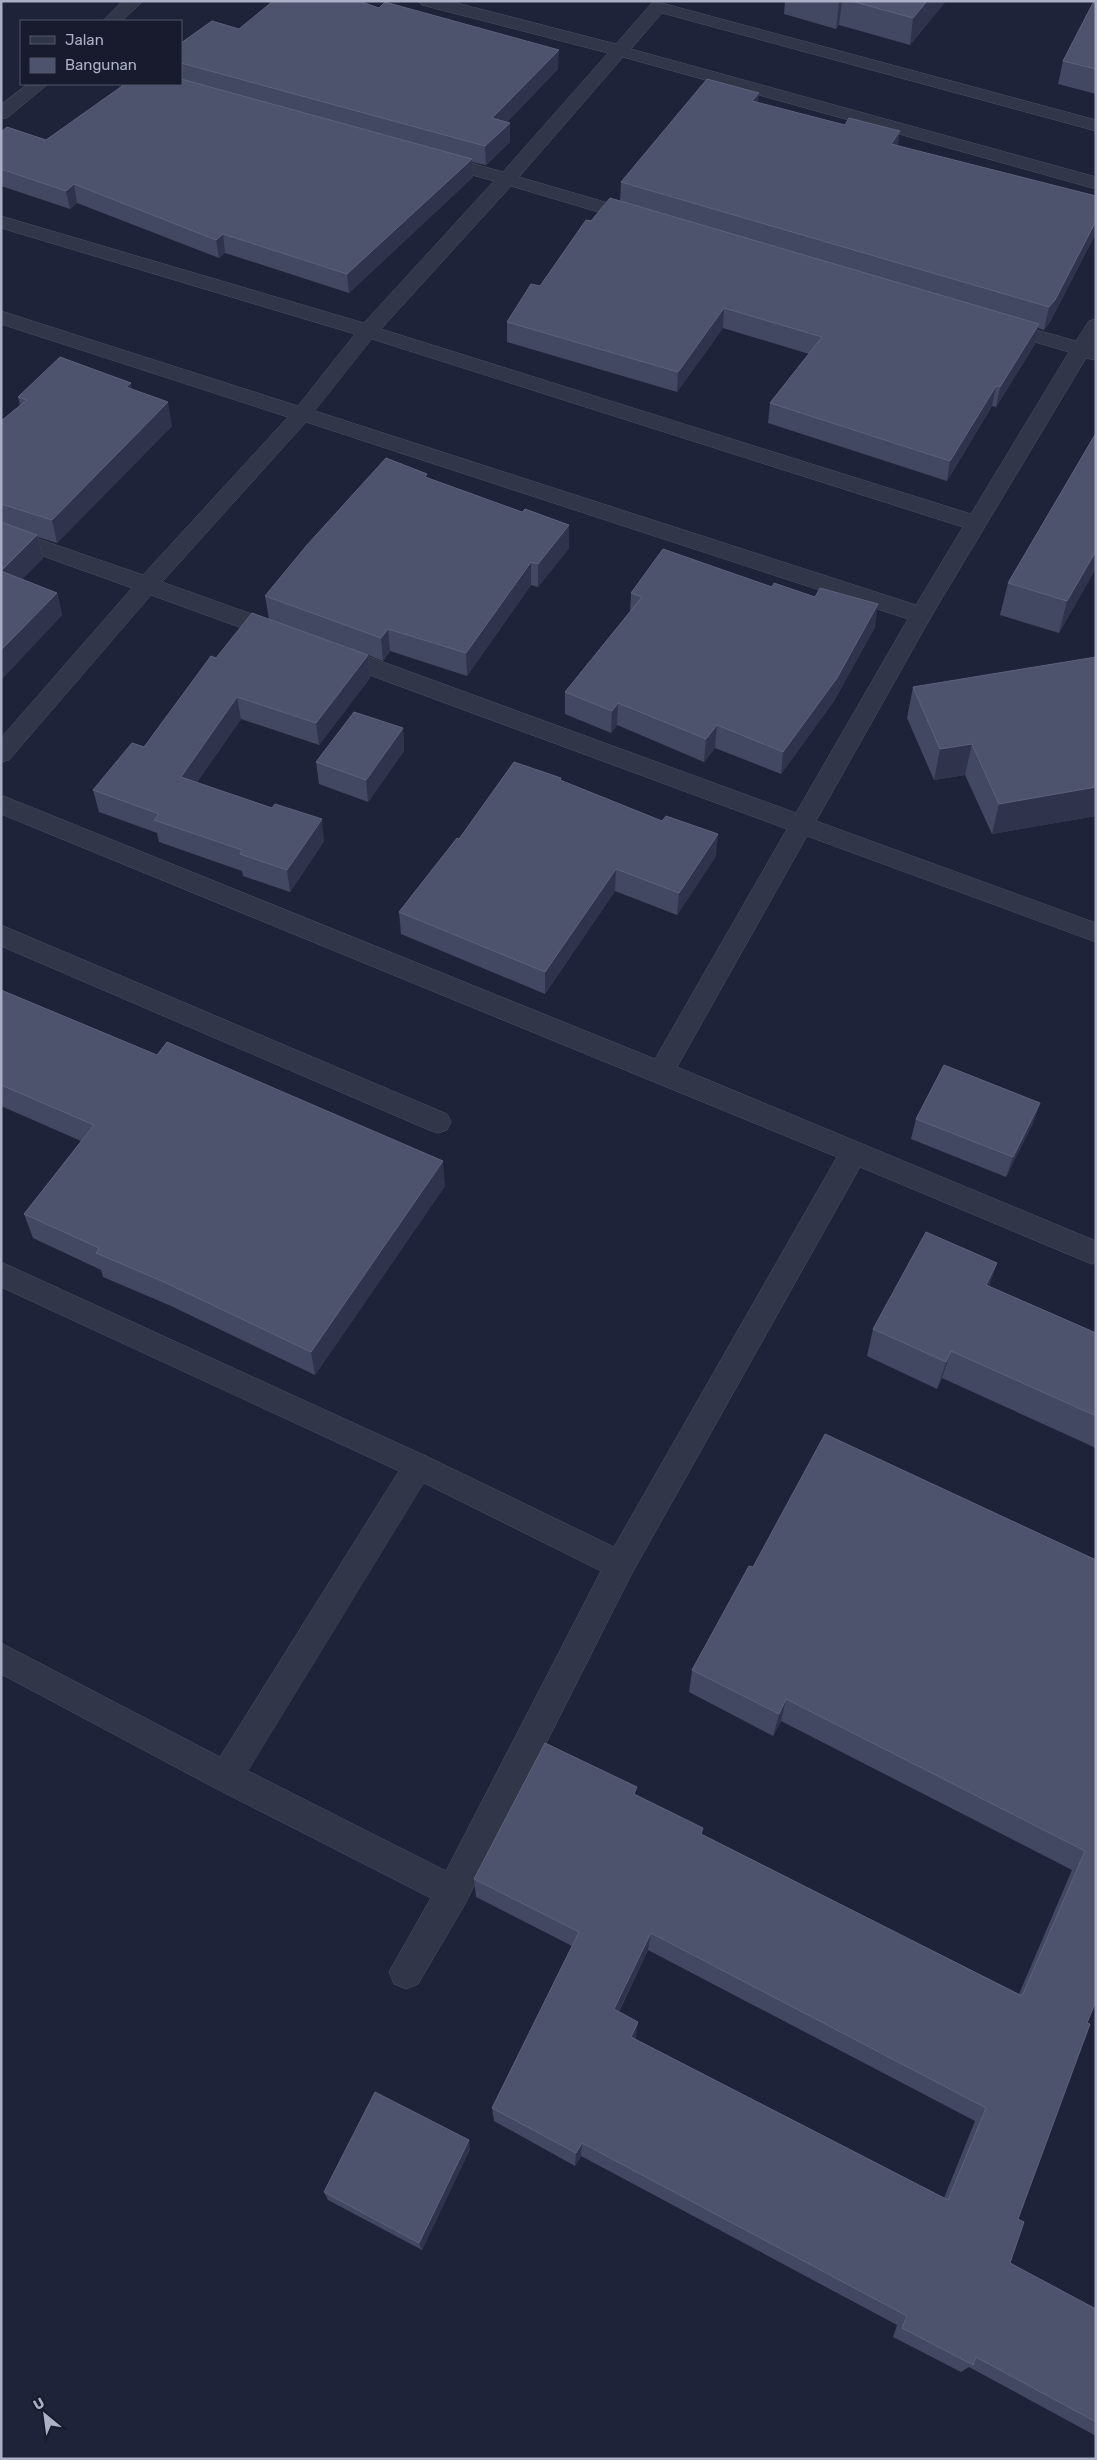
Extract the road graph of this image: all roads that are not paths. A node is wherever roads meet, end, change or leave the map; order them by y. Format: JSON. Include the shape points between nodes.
{"nodes":[{"id":1,"x":134,"y":1,"type":"edge"},
{"id":2,"x":428,"y":1,"type":"edge"},
{"id":3,"x":654,"y":4,"type":"edge"},
{"id":4,"x":113,"y":20,"type":"edge"},
{"id":5,"x":620,"y":51,"type":"junction"},
{"id":6,"x":38,"y":85,"type":"edge"},
{"id":7,"x":1,"y":114,"type":"edge"},
{"id":8,"x":1096,"y":126,"type":"edge"},
{"id":9,"x":421,"y":155,"type":"edge"},
{"id":10,"x":507,"y":179,"type":"junction"},
{"id":11,"x":1096,"y":183,"type":"edge"},
{"id":12,"x":1,"y":222,"type":"edge"},
{"id":13,"x":660,"y":224,"type":"edge"},
{"id":14,"x":1,"y":316,"type":"edge"},
{"id":15,"x":986,"y":321,"type":"edge"},
{"id":16,"x":1096,"y":325,"type":"edge"},
{"id":17,"x":368,"y":331,"type":"junction"},
{"id":18,"x":1088,"y":352,"type":"edge"},
{"id":19,"x":302,"y":414,"type":"junction"},
{"id":20,"x":977,"y":524,"type":"junction"},
{"id":21,"x":1,"y":533,"type":"edge"},
{"id":22,"x":147,"y":585,"type":"junction"},
{"id":23,"x":922,"y":614,"type":"junction"},
{"id":24,"x":1,"y":754,"type":"edge"},
{"id":25,"x":1,"y":804,"type":"edge"},
{"id":26,"x":801,"y":824,"type":"junction"},
{"id":27,"x":1096,"y":933,"type":"edge"},
{"id":28,"x":1,"y":935,"type":"edge"},
{"id":29,"x":660,"y":1072,"type":"junction"},
{"id":30,"x":438,"y":1122,"type":"dead end"},
{"id":31,"x":854,"y":1153,"type":"junction"},
{"id":32,"x":1094,"y":1250,"type":"edge"},
{"id":33,"x":1,"y":1274,"type":"edge"},
{"id":34,"x":418,"y":1466,"type":"junction"},
{"id":35,"x":620,"y":1565,"type":"junction"},
{"id":36,"x":1,"y":1658,"type":"edge"},
{"id":37,"x":226,"y":1777,"type":"junction"},
{"id":38,"x":453,"y":1892,"type":"junction"},
{"id":39,"x":406,"y":1972,"type":"dead end"}],
"edges":[{"from":1,"to":4,"type":"street"},
{"from":2,"to":5,"type":"street"},
{"from":3,"to":5,"type":"street"},
{"from":3,"to":8,"type":"street"},
{"from":5,"to":10,"type":"street"},
{"from":5,"to":11,"type":"street"},
{"from":6,"to":7,"type":"street"},
{"from":9,"to":10,"type":"street"},
{"from":10,"to":13,"type":"street"},
{"from":10,"to":17,"type":"street"},
{"from":12,"to":17,"type":"street"},
{"from":14,"to":19,"type":"street"},
{"from":15,"to":18,"type":"street"},
{"from":16,"to":18,"type":"street"},
{"from":17,"to":19,"type":"street"},
{"from":17,"to":20,"type":"street"},
{"from":18,"to":20,"type":"street"},
{"from":19,"to":22,"type":"street"},
{"from":19,"to":23,"type":"street"},
{"from":20,"to":23,"type":"street"},
{"from":21,"to":22,"type":"street"},
{"from":22,"to":24,"type":"street"},
{"from":22,"to":26,"type":"street"},
{"from":23,"to":26,"type":"street"},
{"from":25,"to":29,"type":"street"},
{"from":26,"to":27,"type":"street"},
{"from":26,"to":29,"type":"street"},
{"from":28,"to":30,"type":"street"},
{"from":29,"to":31,"type":"street"},
{"from":31,"to":32,"type":"street"},
{"from":31,"to":35,"type":"street"},
{"from":33,"to":34,"type":"street"},
{"from":34,"to":35,"type":"street"},
{"from":34,"to":37,"type":"street"},
{"from":35,"to":38,"type":"street"},
{"from":36,"to":37,"type":"street"},
{"from":37,"to":38,"type":"street"},
{"from":38,"to":39,"type":"street"}]}
